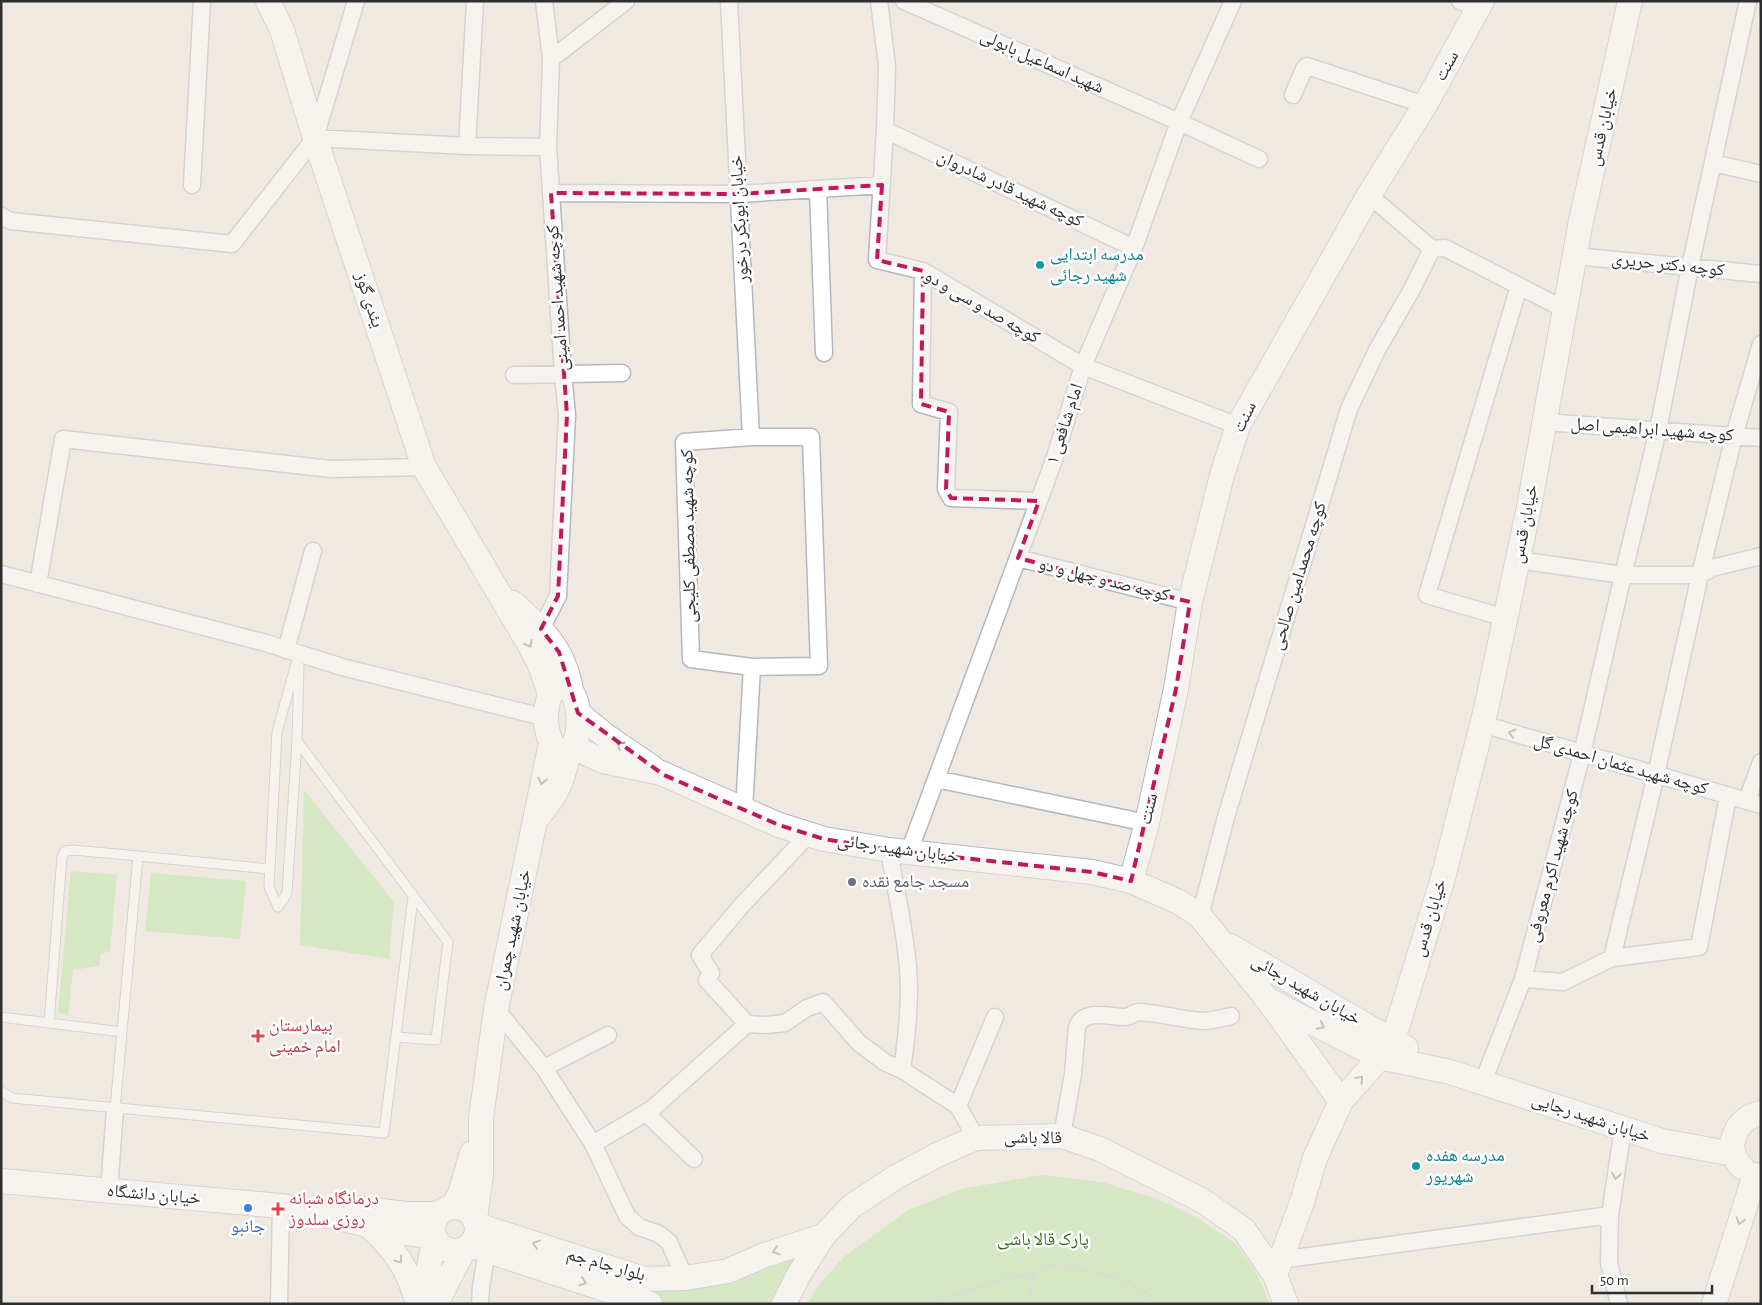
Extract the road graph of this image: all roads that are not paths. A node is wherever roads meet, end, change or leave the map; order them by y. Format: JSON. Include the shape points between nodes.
{"nodes":[{"id":1,"x":202,"y":1,"type":"edge"},
{"id":2,"x":268,"y":1,"type":"edge"},
{"id":3,"x":356,"y":1,"type":"edge"},
{"id":4,"x":475,"y":1,"type":"edge"},
{"id":5,"x":544,"y":1,"type":"edge"},
{"id":6,"x":626,"y":1,"type":"edge"},
{"id":7,"x":729,"y":1,"type":"edge"},
{"id":8,"x":879,"y":1,"type":"edge"},
{"id":9,"x":904,"y":1,"type":"edge"},
{"id":10,"x":1630,"y":1,"type":"edge"},
{"id":11,"x":1748,"y":1,"type":"edge"},
{"id":12,"x":1231,"y":2,"type":"edge"},
{"id":13,"x":1473,"y":3,"type":"edge"},
{"id":14,"x":551,"y":59,"type":"junction"},
{"id":15,"x":1294,"y":95,"type":"dead end"},
{"id":16,"x":1425,"y":105,"type":"junction"},
{"id":17,"x":1180,"y":122,"type":"junction"},
{"id":18,"x":886,"y":130,"type":"junction"},
{"id":19,"x":315,"y":138,"type":"junction"},
{"id":20,"x":467,"y":146,"type":"junction"},
{"id":21,"x":548,"y":147,"type":"junction"},
{"id":22,"x":1259,"y":159,"type":"dead end"},
{"id":23,"x":1713,"y":163,"type":"junction"},
{"id":24,"x":1761,"y":174,"type":"edge"},
{"id":25,"x":192,"y":185,"type":"dead end"},
{"id":26,"x":882,"y":185,"type":"junction"},
{"id":27,"x":818,"y":189,"type":"junction"},
{"id":28,"x":551,"y":194,"type":"junction"},
{"id":29,"x":739,"y":194,"type":"junction"},
{"id":30,"x":1369,"y":195,"type":"junction"},
{"id":31,"x":1,"y":216,"type":"edge"},
{"id":32,"x":1134,"y":248,"type":"junction"},
{"id":33,"x":1432,"y":249,"type":"junction"},
{"id":34,"x":1574,"y":256,"type":"junction"},
{"id":35,"x":1690,"y":267,"type":"junction"},
{"id":36,"x":923,"y":271,"type":"junction"},
{"id":37,"x":1761,"y":274,"type":"edge"},
{"id":38,"x":1519,"y":286,"type":"junction"},
{"id":39,"x":1564,"y":309,"type":"junction"},
{"id":40,"x":1761,"y":344,"type":"edge"},
{"id":41,"x":824,"y":353,"type":"dead end"},
{"id":42,"x":1083,"y":366,"type":"junction"},
{"id":43,"x":622,"y":373,"type":"dead end"},
{"id":44,"x":563,"y":374,"type":"junction"},
{"id":45,"x":514,"y":375,"type":"dead end"},
{"id":46,"x":1544,"y":422,"type":"junction"},
{"id":47,"x":1238,"y":426,"type":"junction"},
{"id":48,"x":1658,"y":430,"type":"junction"},
{"id":49,"x":1734,"y":436,"type":"junction"},
{"id":50,"x":751,"y":437,"type":"junction"},
{"id":51,"x":1761,"y":438,"type":"edge"},
{"id":52,"x":424,"y":467,"type":"junction"},
{"id":53,"x":1039,"y":501,"type":"junction"},
{"id":54,"x":312,"y":551,"type":"dead end"},
{"id":55,"x":1761,"y":556,"type":"edge"},
{"id":56,"x":1018,"y":558,"type":"junction"},
{"id":57,"x":1518,"y":560,"type":"junction"},
{"id":58,"x":1,"y":574,"type":"edge"},
{"id":59,"x":1623,"y":575,"type":"junction"},
{"id":60,"x":1700,"y":575,"type":"junction"},
{"id":61,"x":38,"y":584,"type":"junction"},
{"id":62,"x":495,"y":587,"type":"junction"},
{"id":63,"x":1190,"y":602,"type":"junction"},
{"id":64,"x":1505,"y":618,"type":"junction"},
{"id":65,"x":541,"y":629,"type":"junction"},
{"id":66,"x":292,"y":651,"type":"junction"},
{"id":67,"x":752,"y":667,"type":"junction"},
{"id":68,"x":561,"y":692,"type":"junction"},
{"id":69,"x":578,"y":713,"type":"junction"},
{"id":70,"x":547,"y":718,"type":"junction"},
{"id":71,"x":1482,"y":724,"type":"junction"},
{"id":72,"x":297,"y":741,"type":"junction"},
{"id":73,"x":564,"y":747,"type":"junction"},
{"id":74,"x":1582,"y":754,"type":"junction"},
{"id":75,"x":1761,"y":762,"type":"edge"},
{"id":76,"x":661,"y":773,"type":"junction"},
{"id":77,"x":1656,"y":775,"type":"junction"},
{"id":78,"x":936,"y":780,"type":"junction"},
{"id":79,"x":1728,"y":796,"type":"junction"},
{"id":80,"x":1754,"y":803,"type":"edge"},
{"id":81,"x":744,"y":810,"type":"junction"},
{"id":82,"x":1147,"y":824,"type":"junction"},
{"id":83,"x":809,"y":834,"type":"junction"},
{"id":84,"x":899,"y":851,"type":"junction"},
{"id":85,"x":138,"y":856,"type":"junction"},
{"id":86,"x":270,"y":869,"type":"junction"},
{"id":87,"x":1131,"y":881,"type":"junction"},
{"id":88,"x":413,"y":897,"type":"junction"},
{"id":89,"x":1200,"y":916,"type":"junction"},
{"id":90,"x":1219,"y":940,"type":"junction"},
{"id":91,"x":1612,"y":958,"type":"junction"},
{"id":92,"x":1285,"y":976,"type":"junction"},
{"id":93,"x":1523,"y":979,"type":"junction"},
{"id":94,"x":1268,"y":1000,"type":"junction"},
{"id":95,"x":496,"y":1009,"type":"junction"},
{"id":96,"x":1231,"y":1016,"type":"dead end"},
{"id":97,"x":1,"y":1017,"type":"edge"},
{"id":98,"x":995,"y":1017,"type":"dead end"},
{"id":99,"x":49,"y":1023,"type":"junction"},
{"id":100,"x":747,"y":1024,"type":"junction"},
{"id":101,"x":122,"y":1032,"type":"junction"},
{"id":102,"x":608,"y":1035,"type":"dead end"},
{"id":103,"x":396,"y":1037,"type":"junction"},
{"id":104,"x":1386,"y":1049,"type":"junction"},
{"id":105,"x":544,"y":1068,"type":"junction"},
{"id":106,"x":902,"y":1070,"type":"junction"},
{"id":107,"x":1483,"y":1082,"type":"junction"},
{"id":108,"x":1,"y":1092,"type":"edge"},
{"id":109,"x":1341,"y":1101,"type":"junction"},
{"id":110,"x":958,"y":1106,"type":"junction"},
{"id":111,"x":115,"y":1109,"type":"junction"},
{"id":112,"x":646,"y":1113,"type":"junction"},
{"id":113,"x":1761,"y":1113,"type":"edge"},
{"id":114,"x":481,"y":1118,"type":"junction"},
{"id":115,"x":1623,"y":1128,"type":"junction"},
{"id":116,"x":1062,"y":1136,"type":"junction"},
{"id":117,"x":976,"y":1138,"type":"junction"},
{"id":118,"x":594,"y":1144,"type":"junction"},
{"id":119,"x":1734,"y":1154,"type":"junction"},
{"id":120,"x":694,"y":1159,"type":"dead end"},
{"id":121,"x":1758,"y":1175,"type":"edge"},
{"id":122,"x":1,"y":1181,"type":"edge"},
{"id":123,"x":109,"y":1191,"type":"junction"},
{"id":124,"x":280,"y":1206,"type":"junction"},
{"id":125,"x":306,"y":1210,"type":"junction"},
{"id":126,"x":1610,"y":1215,"type":"junction"},
{"id":127,"x":367,"y":1224,"type":"junction"},
{"id":128,"x":440,"y":1224,"type":"junction"},
{"id":129,"x":823,"y":1236,"type":"junction"},
{"id":130,"x":475,"y":1238,"type":"junction"},
{"id":131,"x":1277,"y":1267,"type":"junction"},
{"id":132,"x":685,"y":1278,"type":"junction"},
{"id":133,"x":279,"y":1304,"type":"edge"},
{"id":134,"x":418,"y":1304,"type":"edge"},
{"id":135,"x":424,"y":1304,"type":"edge"},
{"id":136,"x":436,"y":1304,"type":"edge"},
{"id":137,"x":480,"y":1304,"type":"edge"},
{"id":138,"x":650,"y":1304,"type":"edge"},
{"id":139,"x":784,"y":1304,"type":"edge"},
{"id":140,"x":1286,"y":1304,"type":"edge"},
{"id":141,"x":1619,"y":1304,"type":"edge"},
{"id":142,"x":1714,"y":1304,"type":"edge"}],
"edges":[{"from":1,"to":25,"type":"street"},
{"from":2,"to":19,"type":"main road","name":"یئدی گوز","via":[[282,30]]},
{"from":3,"to":19,"type":"street"},
{"from":4,"to":20,"type":"street"},
{"from":5,"to":14,"type":"street","name":"کوچه شهید احمد امینی"},
{"from":6,"to":14,"type":"street"},
{"from":7,"to":29,"type":"street","name":"خیابان ابوبکر درخور"},
{"from":8,"to":18,"type":"street","via":[[887,66]]},
{"from":9,"to":17,"type":"street","name":"شهید اسماعیل بابولی"},
{"from":10,"to":34,"type":"main road","name":"خیابان قدس"},
{"from":11,"to":23,"type":"street","name":"کوچه شهید اکرم معروفی"},
{"from":12,"to":17,"type":"street","name":"امام شافعی ۱"},
{"from":13,"to":16,"type":"main road","name":"سنت"},
{"from":14,"to":21,"type":"street","name":"کوچه شهید احمد امینی"},
{"from":15,"to":16,"type":"street","via":[[1308,66]]},
{"from":16,"to":30,"type":"main road","name":"سنت"},
{"from":17,"to":22,"type":"street","name":"شهید اسماعیل بابولی"},
{"from":17,"to":32,"type":"street","name":"امام شافعی ۱"},
{"from":18,"to":26,"type":"street"},
{"from":18,"to":32,"type":"street","name":"کوچه شهید قادر شادروان"},
{"from":19,"to":20,"type":"street"},
{"from":19,"to":31,"type":"street","via":[[232,244],[11,221]]},
{"from":19,"to":52,"type":"main road","name":"یئدی گوز"},
{"from":20,"to":21,"type":"street"},
{"from":21,"to":28,"type":"street","name":"کوچه شهید احمد امینی"},
{"from":23,"to":24,"type":"street"},
{"from":23,"to":35,"type":"street","name":"کوچه شهید اکرم معروفی"},
{"from":26,"to":27,"type":"street"},
{"from":26,"to":36,"type":"street","name":"کوچه صد و سی و دو","via":[[877,260]]},
{"from":27,"to":29,"type":"street"},
{"from":27,"to":41,"type":"street"},
{"from":28,"to":29,"type":"street"},
{"from":28,"to":44,"type":"street","name":"کوچه شهید احمد امینی"},
{"from":29,"to":50,"type":"street","name":"خیابان ابوبکر درخور"},
{"from":30,"to":33,"type":"street"},
{"from":30,"to":47,"type":"main road","name":"سنت"},
{"from":32,"to":42,"type":"street","name":"امام شافعی ۱"},
{"from":33,"to":38,"type":"street","via":[[1445,248]]},
{"from":33,"to":89,"type":"street","name":"کوچه محمدامین صالحی","via":[[1349,409],[1226,817]]},
{"from":34,"to":35,"type":"street","name":"کوچه دکتر حریری"},
{"from":34,"to":39,"type":"main road","name":"خیابان قدس"},
{"from":35,"to":37,"type":"street","name":"کوچه دکتر حریری"},
{"from":35,"to":48,"type":"street","name":"کوچه شهید اکرم معروفی"},
{"from":36,"to":42,"type":"street","name":"کوچه صد و سی و دو"},
{"from":36,"to":53,"type":"street","via":[[921,404],[949,412],[946,489],[951,498]]},
{"from":38,"to":39,"type":"street"},
{"from":38,"to":64,"type":"street","via":[[1427,595]]},
{"from":39,"to":46,"type":"main road","name":"خیابان قدس"},
{"from":40,"to":49,"type":"street"},
{"from":42,"to":47,"type":"street","name":"کوچه صد و سی و دو"},
{"from":42,"to":53,"type":"street","name":"امام شافعی ۱"},
{"from":43,"to":44,"type":"street"},
{"from":44,"to":45,"type":"street"},
{"from":44,"to":65,"type":"street","name":"کوچه شهید احمد امینی","via":[[567,414],[558,596]]},
{"from":46,"to":48,"type":"street","name":"کوچه شهید ابراهیمی اصل"},
{"from":46,"to":57,"type":"main road","name":"خیابان قدس"},
{"from":47,"to":63,"type":"main road","name":"سنت","via":[[1222,475]]},
{"from":48,"to":49,"type":"street","name":"کوچه شهید ابراهیمی اصل"},
{"from":48,"to":59,"type":"street","name":"کوچه شهید اکرم معروفی"},
{"from":49,"to":51,"type":"street","name":"کوچه شهید ابراهیمی اصل"},
{"from":49,"to":60,"type":"street"},
{"from":50,"to":67,"type":"street","name":"کوچه شهید مصطفی کلیجی","via":[[684,442],[691,659]]},
{"from":50,"to":67,"type":"street","name":"کوچه شهید مصطفی کلیجی","via":[[812,437],[819,666]]},
{"from":52,"to":61,"type":"street","via":[[331,469],[64,439]]},
{"from":52,"to":62,"type":"main road","name":"یئدی گوز"},
{"from":53,"to":56,"type":"street","name":"امام شافعی ۱"},
{"from":54,"to":66,"type":"street"},
{"from":55,"to":60,"type":"street","via":[[1712,568]]},
{"from":56,"to":63,"type":"street","name":"کوچه صد و چهل و دو"},
{"from":56,"to":78,"type":"street","name":"امام شافعی ۱"},
{"from":57,"to":59,"type":"street"},
{"from":57,"to":64,"type":"main road","name":"خیابان قدس"},
{"from":58,"to":61,"type":"street"},
{"from":59,"to":60,"type":"street"},
{"from":59,"to":74,"type":"street","name":"کوچه شهید اکرم معروفی"},
{"from":60,"to":77,"type":"street"},
{"from":61,"to":66,"type":"street"},
{"from":62,"to":65,"type":"main road"},
{"from":62,"to":68,"type":"main road","name":"یئدی گوز","one_way":true,"via":[[540,665]]},
{"from":63,"to":82,"type":"main road","name":"سنت","via":[[1176,689]]},
{"from":64,"to":71,"type":"main road","name":"خیابان قدس"},
{"from":65,"to":68,"type":"main road","via":[[559,652],[568,674]]},
{"from":66,"to":70,"type":"street","via":[[342,667]]},
{"from":66,"to":72,"type":"lane"},
{"from":66,"to":86,"type":"lane","via":[[276,732]]},
{"from":67,"to":81,"type":"street"},
{"from":68,"to":69,"type":"main road"},
{"from":68,"to":70,"type":"main road","via":[[548,700]]},
{"from":69,"to":73,"type":"main road","via":[[578,724]]},
{"from":76,"to":69,"type":"main road","one_way":true},
{"from":70,"to":73,"type":"main road","via":[[548,736]]},
{"from":74,"to":71,"type":"street","name":"کوچه شهید عثمان احمدی گل","one_way":true},
{"from":71,"to":104,"type":"main road","name":"خیابان قدس","via":[[1443,878]]},
{"from":72,"to":86,"type":"lane","via":[[287,893],[278,907],[269,887]]},
{"from":72,"to":88,"type":"lane"},
{"from":73,"to":76,"type":"main road","name":"خیابان شهید رجائی","via":[[603,761]]},
{"from":73,"to":95,"type":"main road","name":"خیابان شهید چمران","via":[[559,787],[536,820]]},
{"from":74,"to":77,"type":"street","name":"کوچه شهید عثمان احمدی گل"},
{"from":74,"to":93,"type":"street","name":"کوچه شهید اکرم معروفی"},
{"from":75,"to":80,"type":"street"},
{"from":76,"to":81,"type":"main road","name":"خیابان شهید رجائی"},
{"from":77,"to":79,"type":"street","name":"کوچه شهید عثمان احمدی گل"},
{"from":77,"to":91,"type":"street"},
{"from":78,"to":82,"type":"street"},
{"from":78,"to":84,"type":"street","name":"امام شافعی ۱"},
{"from":79,"to":80,"type":"street","name":"کوچه شهید عثمان احمدی گل"},
{"from":79,"to":91,"type":"street","via":[[1699,947]]},
{"from":81,"to":83,"type":"main road","name":"خیابان شهید رجائی"},
{"from":82,"to":87,"type":"main road","name":"سنت"},
{"from":83,"to":84,"type":"main road","name":"خیابان شهید رجائی"},
{"from":83,"to":100,"type":"street","via":[[700,954],[712,973],[708,980]]},
{"from":84,"to":87,"type":"main road","name":"خیابان شهید رجائی","via":[[1092,872]]},
{"from":84,"to":106,"type":"street","via":[[909,985]]},
{"from":85,"to":86,"type":"lane"},
{"from":85,"to":99,"type":"lane","via":[[65,851]]},
{"from":85,"to":101,"type":"lane"},
{"from":87,"to":89,"type":"main road","name":"خیابان شهید رجائی","via":[[1179,902]]},
{"from":88,"to":103,"type":"lane"},
{"from":88,"to":103,"type":"lane","via":[[448,942],[447,952],[436,1040]]},
{"from":89,"to":90,"type":"main road","name":"خیابان شهید رجائی"},
{"from":90,"to":92,"type":"main road","name":"خیابان شهید رجائی"},
{"from":90,"to":94,"type":"main road","name":"خیابان شهید رجائی"},
{"from":91,"to":93,"type":"street","via":[[1563,982]]},
{"from":92,"to":94,"type":"main road","via":[[1274,985]]},
{"from":92,"to":104,"type":"main road","name":"خیابان شهید رجائی"},
{"from":93,"to":107,"type":"street","name":"کوچه شهید اکرم معروفی"},
{"from":94,"to":104,"type":"main road","name":"خیابان شهید رجائی","one_way":true},
{"from":94,"to":109,"type":"main road"},
{"from":95,"to":105,"type":"street"},
{"from":95,"to":114,"type":"main road","name":"خیابان شهید چمران"},
{"from":96,"to":116,"type":"street","via":[[1206,1021],[1138,1012],[1127,1018],[1084,1016],[1077,1027]]},
{"from":97,"to":99,"type":"lane"},
{"from":98,"to":110,"type":"street"},
{"from":99,"to":101,"type":"lane"},
{"from":100,"to":106,"type":"street","via":[[785,1023],[823,1002],[859,1043],[886,1063]]},
{"from":100,"to":112,"type":"street"},
{"from":101,"to":111,"type":"lane"},
{"from":102,"to":105,"type":"street"},
{"from":103,"to":111,"type":"lane","via":[[384,1133]]},
{"from":104,"to":107,"type":"main road","name":"خیابان شهید رجایی"},
{"from":109,"to":104,"type":"main road","one_way":true},
{"from":105,"to":118,"type":"street"},
{"from":106,"to":110,"type":"street"},
{"from":107,"to":115,"type":"main road","name":"خیابان شهید رجایی"},
{"from":108,"to":111,"type":"lane","via":[[12,1098]]},
{"from":109,"to":131,"type":"main road","via":[[1314,1158],[1302,1202]]},
{"from":110,"to":117,"type":"street"},
{"from":111,"to":123,"type":"street"},
{"from":112,"to":118,"type":"street"},
{"from":112,"to":120,"type":"street"},
{"from":113,"to":119,"type":"main road","via":[[1739,1124],[1732,1143]]},
{"from":114,"to":128,"type":"main road","name":"خیابان شهید چمران","via":[[462,1189]]},
{"from":114,"to":130,"type":"main road","name":"خیابان شهید چمران","via":[[481,1174]]},
{"from":115,"to":119,"type":"main road","name":"خیابان شهید رجایی","via":[[1662,1141]]},
{"from":115,"to":126,"type":"street","one_way":true},
{"from":116,"to":117,"type":"main road","name":"قالا باشی"},
{"from":116,"to":131,"type":"main road","name":"قالا باشی","via":[[1100,1149],[1203,1201],[1244,1230]]},
{"from":117,"to":129,"type":"main road","name":"قالا باشی","via":[[896,1177],[852,1206]]},
{"from":118,"to":132,"type":"street","via":[[627,1216],[639,1227],[670,1242]]},
{"from":119,"to":121,"type":"main road","via":[[1738,1163]]},
{"from":121,"to":142,"type":"main road","one_way":true},
{"from":122,"to":123,"type":"main road","name":"خیابان دانشگاه"},
{"from":123,"to":124,"type":"main road","name":"خیابان دانشگاه"},
{"from":124,"to":125,"type":"main road","name":"خیابان دانشگاه"},
{"from":124,"to":133,"type":"street"},
{"from":125,"to":127,"type":"main road","name":"خیابان دانشگاه"},
{"from":125,"to":128,"type":"main road","name":"خیابان دانشگاه","via":[[335,1206],[406,1214]]},
{"from":126,"to":131,"type":"street"},
{"from":126,"to":141,"type":"street","via":[[1609,1263]]},
{"from":127,"to":128,"type":"main road","name":"خیابان دانشگاه","via":[[403,1233]]},
{"from":127,"to":134,"type":"main road","one_way":true,"via":[[385,1240],[402,1263]]},
{"from":128,"to":130,"type":"main road","via":[[466,1210]]},
{"from":128,"to":130,"type":"main road","via":[[442,1248],[450,1251]]},
{"from":128,"to":135,"type":"main road","name":"خیابان شهید چمران","via":[[430,1260]]},
{"from":129,"to":132,"type":"main road","name":"بلوار جام جم","one_way":true,"via":[[765,1254],[728,1271]]},
{"from":129,"to":139,"type":"main road","name":"قالا باشی"},
{"from":132,"to":130,"type":"main road","name":"بلوار جام جم","one_way":true,"via":[[644,1279]]},
{"from":130,"to":136,"type":"main road"},
{"from":130,"to":137,"type":"street","name":"خیابان شهید چمران"},
{"from":130,"to":138,"type":"main road","name":"بلوار جام جم","one_way":true},
{"from":131,"to":140,"type":"main road","name":"قالا باشی"}]}
